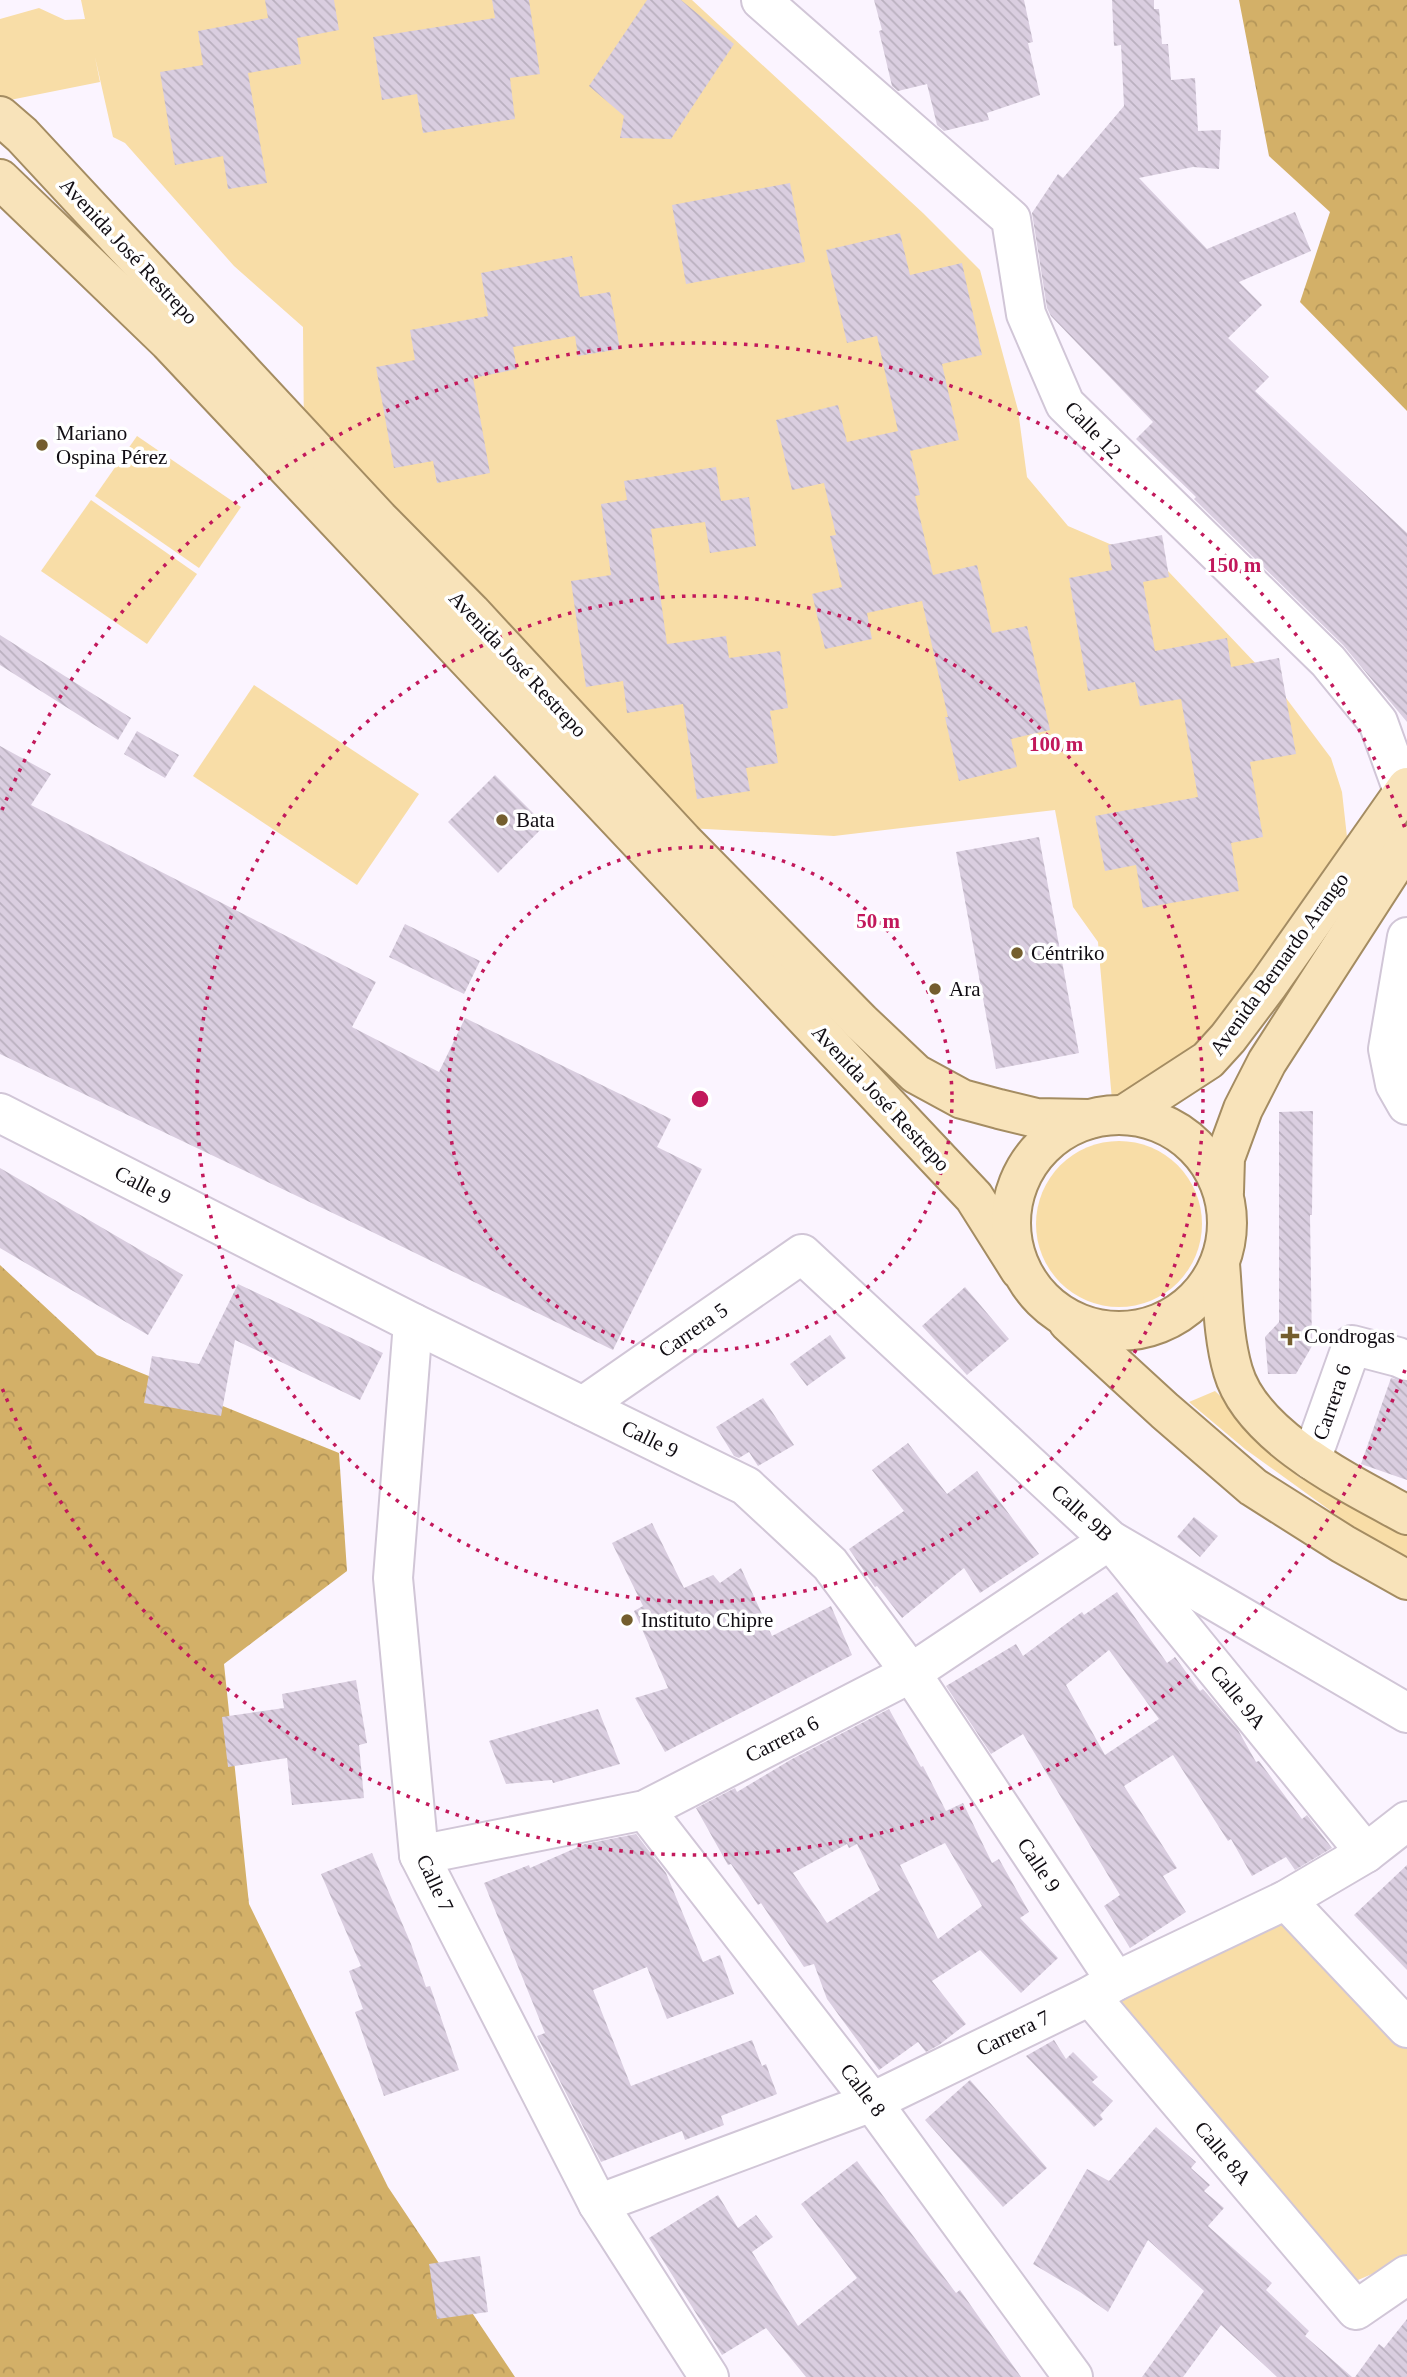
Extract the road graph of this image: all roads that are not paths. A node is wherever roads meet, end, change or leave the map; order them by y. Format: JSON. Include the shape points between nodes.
{"nodes":[{"id":1,"x":761,"y":0,"type":"edge"},
{"id":2,"x":7,"y":129,"type":"edge"},
{"id":3,"x":0,"y":179,"type":"edge"},
{"id":4,"x":1405,"y":789,"type":"edge"},
{"id":5,"x":1407,"y":845,"type":"edge"},
{"id":6,"x":1407,"y":937,"type":"edge"},
{"id":7,"x":1407,"y":1104,"type":"edge"},
{"id":8,"x":0,"y":1112,"type":"edge"},
{"id":9,"x":1107,"y":1116,"type":"junction"},
{"id":10,"x":1224,"y":1192,"type":"junction"},
{"id":11,"x":802,"y":1254,"type":"joint"},
{"id":12,"x":1220,"y":1264,"type":"junction"},
{"id":13,"x":1020,"y":1270,"type":"junction"},
{"id":14,"x":1061,"y":1316,"type":"junction"},
{"id":15,"x":413,"y":1323,"type":"junction"},
{"id":16,"x":1407,"y":1362,"type":"edge"},
{"id":17,"x":583,"y":1406,"type":"junction"},
{"id":18,"x":1311,"y":1460,"type":"junction"},
{"id":19,"x":1407,"y":1515,"type":"edge"},
{"id":20,"x":1110,"y":1541,"type":"junction"},
{"id":21,"x":1407,"y":1580,"type":"edge"},
{"id":22,"x":911,"y":1673,"type":"junction"},
{"id":23,"x":1407,"y":1713,"type":"edge"},
{"id":24,"x":645,"y":1810,"type":"junction"},
{"id":25,"x":1407,"y":1821,"type":"edge"},
{"id":26,"x":1366,"y":1853,"type":"junction"},
{"id":27,"x":419,"y":1855,"type":"junction"},
{"id":28,"x":1286,"y":1900,"type":"junction"},
{"id":29,"x":1103,"y":1988,"type":"junction"},
{"id":30,"x":1407,"y":2028,"type":"edge"},
{"id":31,"x":872,"y":2102,"type":"junction"},
{"id":32,"x":598,"y":2204,"type":"junction"},
{"id":33,"x":1407,"y":2275,"type":"edge"},
{"id":34,"x":709,"y":2377,"type":"edge"},
{"id":35,"x":1073,"y":2377,"type":"edge"}],
"edges":[{"from":1,"to":4,"type":"street","name":"Calle 12","via":[[1011,219],[1026,314],[1065,404],[1328,661],[1378,722]]},
{"from":2,"to":9,"type":"main road","name":"Avenida José Restrepo","via":[[683,841],[907,1066],[962,1099],[1036,1118]]},
{"from":3,"to":13,"type":"main road","name":"Avenida José Restrepo","via":[[169,342],[967,1189]]},
{"from":4,"to":9,"type":"main road","name":"Avenida Bernardo Arango","via":[[1268,985],[1208,1060]]},
{"from":5,"to":10,"type":"main road","name":"Avenida Bernardo Arango","via":[[1267,1062],[1242,1110],[1225,1158]]},
{"from":6,"to":7,"type":"street","via":[[1388,1049],[1395,1084]]},
{"from":8,"to":15,"type":"street","name":"Calle 9"},
{"from":9,"to":10,"type":"main road","via":[[1158,1121],[1187,1137],[1210,1162]]},
{"from":9,"to":13,"type":"main road","via":[[1061,1132],[1037,1152],[1020,1179],[1011,1209],[1011,1240]]},
{"from":10,"to":12,"type":"main road","via":[[1228,1228]]},
{"from":11,"to":17,"type":"street","name":"Carrera 5"},
{"from":11,"to":20,"type":"street","name":"Calle 9B"},
{"from":12,"to":14,"type":"main road","via":[[1189,1306],[1153,1327],[1122,1332],[1090,1328]]},
{"from":12,"to":18,"type":"main road","via":[[1233,1372],[1246,1401]]},
{"from":13,"to":14,"type":"main road","via":[[1037,1296]]},
{"from":14,"to":21,"type":"main road","via":[[1253,1486]]},
{"from":15,"to":17,"type":"street","name":"Calle 9"},
{"from":15,"to":27,"type":"street","name":"Calle 7","via":[[393,1578]]},
{"from":16,"to":18,"type":"street","name":"Carrera 6","via":[[1352,1345]]},
{"from":17,"to":22,"type":"street","name":"Calle 9","via":[[746,1486],[830,1564]]},
{"from":18,"to":19,"type":"main road"},
{"from":20,"to":22,"type":"street","name":"Carrera 6"},
{"from":20,"to":23,"type":"street","name":"Calle 9B"},
{"from":20,"to":26,"type":"street","name":"Calle 9A"},
{"from":22,"to":24,"type":"street","name":"Carrera 6"},
{"from":22,"to":29,"type":"street","name":"Calle 9"},
{"from":24,"to":27,"type":"street","name":"Carrera 6"},
{"from":24,"to":31,"type":"street","name":"Calle 8"},
{"from":25,"to":26,"type":"street","name":"Carrera 7"},
{"from":26,"to":28,"type":"street","name":"Carrera 7"},
{"from":27,"to":32,"type":"street","name":"Calle 7"},
{"from":28,"to":29,"type":"street","name":"Carrera 7"},
{"from":28,"to":30,"type":"street"},
{"from":29,"to":31,"type":"street","name":"Carrera 7"},
{"from":29,"to":33,"type":"street","name":"Calle 8A","via":[[1356,2310]]},
{"from":31,"to":32,"type":"street","name":"Carrera 7"},
{"from":31,"to":35,"type":"street","name":"Calle 8"},
{"from":32,"to":34,"type":"street","name":"Calle 7"}]}
